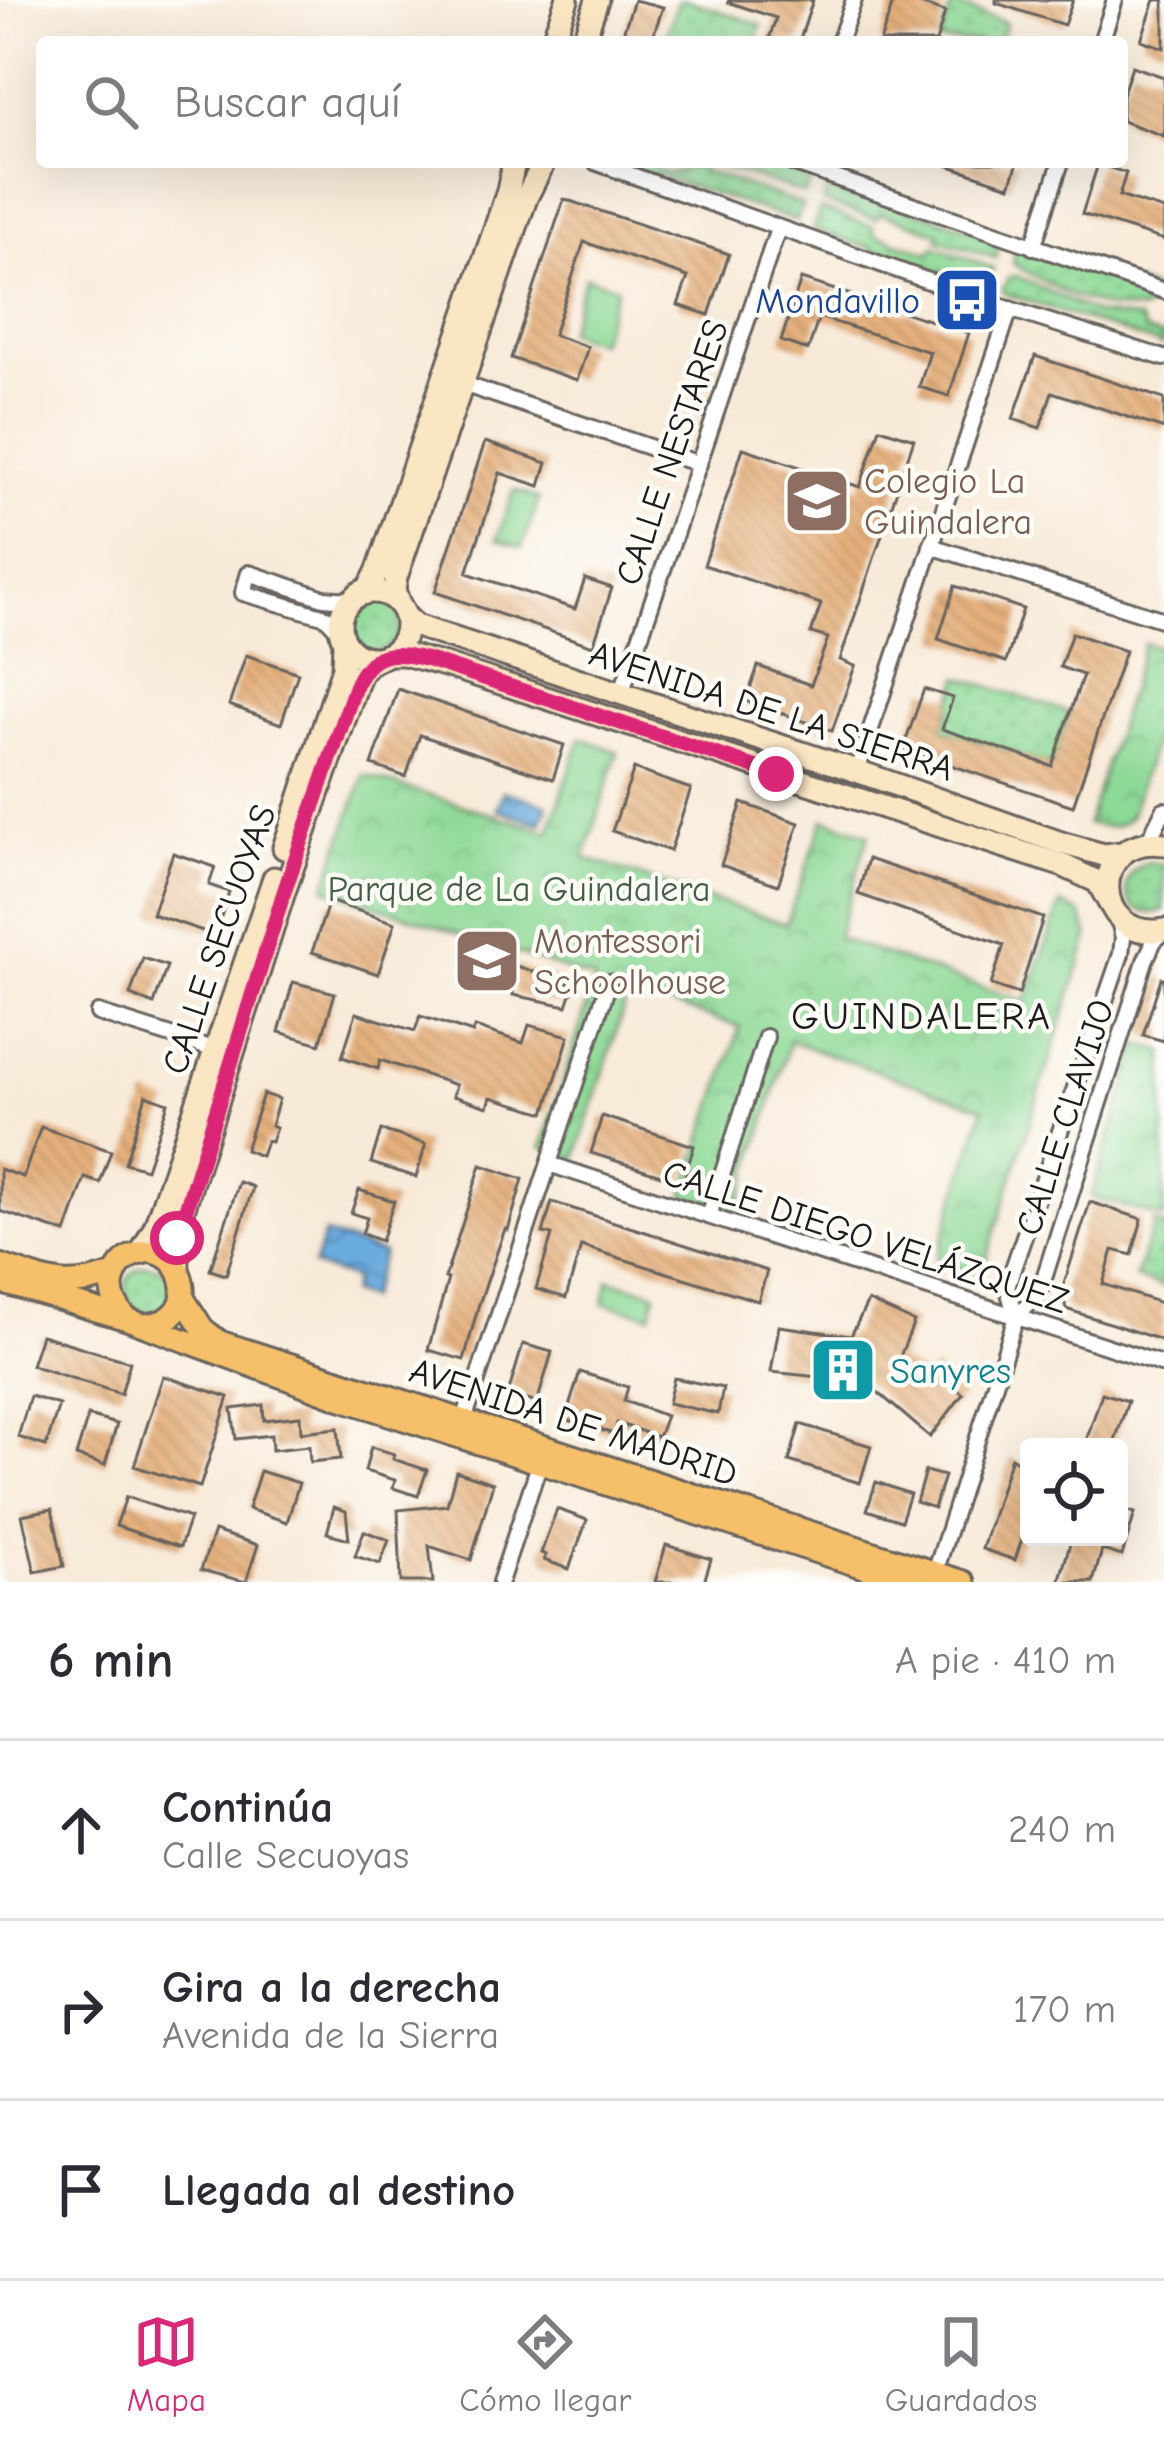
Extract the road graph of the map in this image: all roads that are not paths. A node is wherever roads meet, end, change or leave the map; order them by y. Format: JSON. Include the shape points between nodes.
{"nodes":[{"id":1,"x":567,"y":0,"type":"edge"},
{"id":2,"x":597,"y":0,"type":"edge"},
{"id":3,"x":854,"y":0,"type":"edge"},
{"id":4,"x":1115,"y":0,"type":"edge"},
{"id":5,"x":554,"y":36,"type":"edge"},
{"id":6,"x":585,"y":36,"type":"edge"},
{"id":7,"x":841,"y":36,"type":"edge"},
{"id":8,"x":1103,"y":36,"type":"edge"},
{"id":9,"x":513,"y":168,"type":"edge"},
{"id":10,"x":541,"y":168,"type":"edge"},
{"id":11,"x":611,"y":168,"type":"edge"},
{"id":12,"x":808,"y":168,"type":"edge"},
{"id":13,"x":1059,"y":168,"type":"edge"},
{"id":14,"x":778,"y":229,"type":"junction"},
{"id":15,"x":1033,"y":247,"type":"junction"},
{"id":16,"x":1164,"y":290,"type":"edge"},
{"id":17,"x":1010,"y":309,"type":"junction"},
{"id":18,"x":1164,"y":358,"type":"edge"},
{"id":19,"x":460,"y":383,"type":"junction"},
{"id":20,"x":698,"y":464,"type":"junction"},
{"id":21,"x":932,"y":546,"type":"junction"},
{"id":22,"x":354,"y":597,"type":"junction"},
{"id":23,"x":402,"y":610,"type":"junction"},
{"id":24,"x":1164,"y":620,"type":"edge"},
{"id":25,"x":342,"y":637,"type":"junction"},
{"id":26,"x":386,"y":656,"type":"junction"},
{"id":27,"x":620,"y":694,"type":"junction"},
{"id":28,"x":857,"y":771,"type":"junction"},
{"id":29,"x":1164,"y":810,"type":"edge"},
{"id":30,"x":1164,"y":844,"type":"edge"},
{"id":31,"x":1130,"y":849,"type":"junction"},
{"id":32,"x":1114,"y":910,"type":"junction"},
{"id":33,"x":1164,"y":931,"type":"edge"},
{"id":34,"x":609,"y":982,"type":"dead end"},
{"id":35,"x":98,"y":1013,"type":"dead end"},
{"id":36,"x":766,"y":1037,"type":"dead end"},
{"id":37,"x":216,"y":1050,"type":"junction"},
{"id":38,"x":549,"y":1164,"type":"junction"},
{"id":39,"x":709,"y":1216,"type":"junction"},
{"id":40,"x":141,"y":1253,"type":"junction"},
{"id":41,"x":0,"y":1265,"type":"edge"},
{"id":42,"x":178,"y":1268,"type":"junction"},
{"id":43,"x":115,"y":1274,"type":"junction"},
{"id":44,"x":0,"y":1282,"type":"edge"},
{"id":45,"x":183,"y":1298,"type":"junction"},
{"id":46,"x":1016,"y":1317,"type":"junction"},
{"id":47,"x":136,"y":1322,"type":"junction"},
{"id":48,"x":1164,"y":1365,"type":"edge"},
{"id":49,"x":464,"y":1420,"type":"junction"},
{"id":50,"x":540,"y":1462,"type":"junction"},
{"id":51,"x":934,"y":1573,"type":"junction"},
{"id":52,"x":500,"y":1582,"type":"edge"},
{"id":53,"x":910,"y":1582,"type":"edge"},
{"id":54,"x":964,"y":1582,"type":"edge"}],
"edges":[{"from":1,"to":5,"type":"main road"},
{"from":2,"to":6,"type":"main road"},
{"from":3,"to":7,"type":"street"},
{"from":4,"to":8,"type":"street"},
{"from":9,"to":22,"type":"main road","via":[[375,579]]},
{"from":10,"to":19,"type":"main road"},
{"from":11,"to":14,"type":"street"},
{"from":12,"to":15,"type":"street"},
{"from":13,"to":15,"type":"street"},
{"from":14,"to":17,"type":"street"},
{"from":14,"to":20,"type":"street","name":"CALLE NESTARES"},
{"from":15,"to":16,"type":"street"},
{"from":17,"to":18,"type":"street"},
{"from":17,"to":21,"type":"street"},
{"from":19,"to":20,"type":"street"},
{"from":19,"to":23,"type":"main road","via":[[396,577]]},
{"from":20,"to":27,"type":"street","name":"CALLE NESTARES"},
{"from":21,"to":24,"type":"street"},
{"from":21,"to":28,"type":"street"},
{"from":22,"to":23,"type":"main road","via":[[380,592]]},
{"from":22,"to":25,"type":"main road","via":[[339,620]]},
{"from":22,"to":25,"type":"street","via":[[331,599],[250,573],[243,593],[326,617]]},
{"from":23,"to":26,"type":"main road","via":[[404,638]]},
{"from":23,"to":27,"type":"main road","name":"AVENIDA DE LA SIERRA","via":[[416,626]]},
{"from":25,"to":26,"type":"main road","via":[[361,656]]},
{"from":25,"to":37,"type":"main road","name":"CALLE SECUOYAS","via":[[343,668]]},
{"from":26,"to":32,"type":"main road","name":"AVENIDA DE LA SIERRA","via":[[429,660],[1064,866],[1093,878]]},
{"from":26,"to":42,"type":"main road","name":"CALLE SECUOYAS","via":[[360,675],[284,892],[184,1207]]},
{"from":27,"to":28,"type":"main road","name":"AVENIDA DE LA SIERRA"},
{"from":28,"to":31,"type":"main road","name":"AVENIDA DE LA SIERRA","via":[[1061,844],[1104,855]]},
{"from":29,"to":31,"type":"street","via":[[1151,836]]},
{"from":30,"to":31,"type":"main road","name":"AVENIDA DE LA SIERRA"},
{"from":31,"to":32,"type":"main road","via":[[1108,877]]},
{"from":32,"to":33,"type":"main road","via":[[1140,931]]},
{"from":32,"to":46,"type":"street","name":"CALLE CLAVIJO","via":[[1121,954],[1007,1286]]},
{"from":33,"to":46,"type":"street","name":"CALLE CLAVIJO","via":[[1145,961],[1039,1294]]},
{"from":34,"to":38,"type":"street"},
{"from":35,"to":37,"type":"street"},
{"from":36,"to":39,"type":"street"},
{"from":37,"to":40,"type":"main road","name":"CALLE SECUOYAS"},
{"from":38,"to":39,"type":"street","name":"CALLE DIEGO VELÁZQUEZ"},
{"from":38,"to":49,"type":"street"},
{"from":39,"to":46,"type":"street","name":"CALLE DIEGO VELÁZQUEZ"},
{"from":40,"to":42,"type":"main road"},
{"from":40,"to":43,"type":"main road"},
{"from":41,"to":43,"type":"main road","via":[[72,1285]]},
{"from":42,"to":45,"type":"main road"},
{"from":43,"to":47,"type":"main road","via":[[113,1299]]},
{"from":44,"to":47,"type":"main road","name":"AVENIDA DE MADRID"},
{"from":45,"to":47,"type":"main road","via":[[165,1321]]},
{"from":45,"to":49,"type":"main road","name":"AVENIDA DE MADRID","via":[[220,1342]]},
{"from":46,"to":48,"type":"street","name":"CALLE DIEGO VELÁZQUEZ"},
{"from":46,"to":51,"type":"street","name":"CALLE CLAVIJO"},
{"from":47,"to":50,"type":"main road","name":"AVENIDA DE MADRID"},
{"from":49,"to":51,"type":"main road","name":"AVENIDA DE MADRID"},
{"from":50,"to":52,"type":"street"},
{"from":50,"to":53,"type":"main road","name":"AVENIDA DE MADRID"},
{"from":51,"to":54,"type":"main road","name":"AVENIDA DE MADRID"}]}
